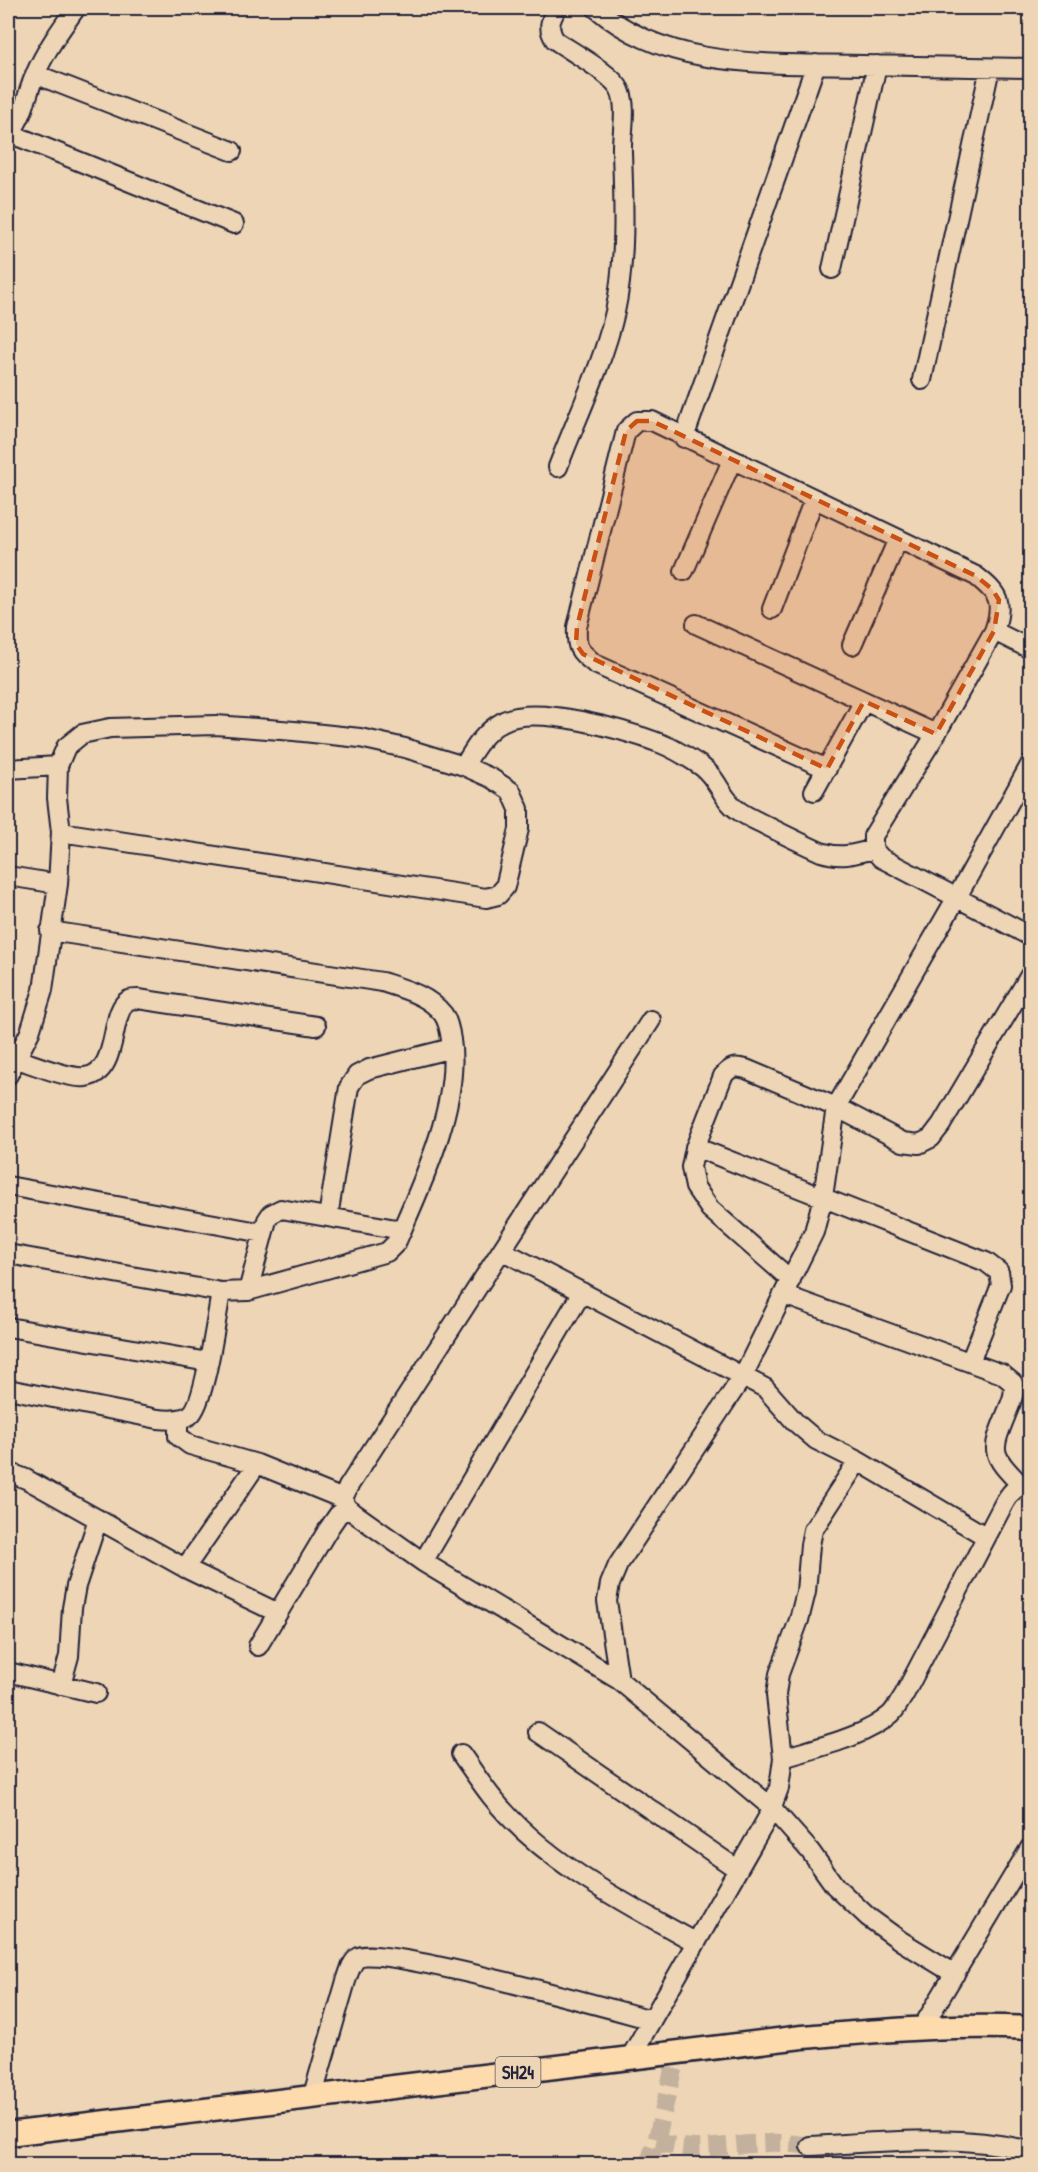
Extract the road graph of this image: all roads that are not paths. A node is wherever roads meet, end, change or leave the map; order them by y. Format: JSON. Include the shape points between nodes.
{"nodes":[{"id":1,"x":76,"y":8,"type":"edge"},
{"id":2,"x":556,"y":8,"type":"edge"},
{"id":3,"x":596,"y":8,"type":"edge"},
{"id":4,"x":816,"y":64,"type":"junction"},
{"id":5,"x":878,"y":65,"type":"junction"},
{"id":6,"x":990,"y":68,"type":"junction"},
{"id":7,"x":1030,"y":69,"type":"edge"},
{"id":8,"x":35,"y":75,"type":"junction"},
{"id":9,"x":8,"y":133,"type":"edge"},
{"id":10,"x":232,"y":151,"type":"dead end"},
{"id":11,"x":234,"y":224,"type":"dead end"},
{"id":12,"x":832,"y":269,"type":"dead end"},
{"id":13,"x":922,"y":380,"type":"dead end"},
{"id":14,"x":684,"y":438,"type":"junction"},
{"id":15,"x":732,"y":460,"type":"junction"},
{"id":16,"x":558,"y":466,"type":"dead end"},
{"id":17,"x":814,"y":499,"type":"junction"},
{"id":18,"x":898,"y":539,"type":"junction"},
{"id":19,"x":684,"y":571,"type":"dead end"},
{"id":20,"x":772,"y":609,"type":"dead end"},
{"id":21,"x":696,"y":624,"type":"dead end"},
{"id":22,"x":994,"y":631,"type":"junction"},
{"id":23,"x":852,"y":645,"type":"dead end"},
{"id":24,"x":1030,"y":649,"type":"edge"},
{"id":25,"x":864,"y":701,"type":"junction"},
{"id":26,"x":936,"y":734,"type":"junction"},
{"id":27,"x":1030,"y":765,"type":"edge"},
{"id":28,"x":58,"y":766,"type":"junction"},
{"id":29,"x":464,"y":766,"type":"junction"},
{"id":30,"x":8,"y":769,"type":"edge"},
{"id":31,"x":827,"y":769,"type":"junction"},
{"id":32,"x":814,"y":791,"type":"dead end"},
{"id":33,"x":61,"y":832,"type":"junction"},
{"id":34,"x":873,"y":849,"type":"junction"},
{"id":35,"x":8,"y":876,"type":"edge"},
{"id":36,"x":58,"y":884,"type":"junction"},
{"id":37,"x":957,"y":897,"type":"junction"},
{"id":38,"x":50,"y":931,"type":"junction"},
{"id":39,"x":1030,"y":936,"type":"edge"},
{"id":40,"x":1030,"y":975,"type":"edge"},
{"id":41,"x":651,"y":1020,"type":"dead end"},
{"id":42,"x":316,"y":1026,"type":"dead end"},
{"id":43,"x":452,"y":1048,"type":"junction"},
{"id":44,"x":12,"y":1067,"type":"edge"},
{"id":45,"x":836,"y":1107,"type":"junction"},
{"id":46,"x":695,"y":1147,"type":"junction"},
{"id":47,"x":8,"y":1186,"type":"edge"},
{"id":48,"x":823,"y":1197,"type":"junction"},
{"id":49,"x":328,"y":1218,"type":"junction"},
{"id":50,"x":402,"y":1230,"type":"junction"},
{"id":51,"x":263,"y":1233,"type":"junction"},
{"id":52,"x":503,"y":1251,"type":"junction"},
{"id":53,"x":8,"y":1254,"type":"edge"},
{"id":54,"x":788,"y":1288,"type":"junction"},
{"id":55,"x":248,"y":1291,"type":"junction"},
{"id":56,"x":221,"y":1292,"type":"junction"},
{"id":57,"x":582,"y":1292,"type":"junction"},
{"id":58,"x":8,"y":1328,"type":"edge"},
{"id":59,"x":208,"y":1362,"type":"junction"},
{"id":60,"x":970,"y":1362,"type":"junction"},
{"id":61,"x":743,"y":1376,"type":"junction"},
{"id":62,"x":8,"y":1389,"type":"edge"},
{"id":63,"x":178,"y":1420,"type":"junction"},
{"id":64,"x":858,"y":1461,"type":"junction"},
{"id":65,"x":257,"y":1464,"type":"junction"},
{"id":66,"x":8,"y":1472,"type":"edge"},
{"id":67,"x":1026,"y":1484,"type":"edge"},
{"id":68,"x":345,"y":1504,"type":"junction"},
{"id":69,"x":98,"y":1519,"type":"junction"},
{"id":70,"x":985,"y":1536,"type":"junction"},
{"id":71,"x":423,"y":1562,"type":"junction"},
{"id":72,"x":185,"y":1568,"type":"junction"},
{"id":73,"x":278,"y":1612,"type":"junction"},
{"id":74,"x":258,"y":1646,"type":"dead end"},
{"id":75,"x":8,"y":1672,"type":"edge"},
{"id":76,"x":619,"y":1680,"type":"junction"},
{"id":77,"x":61,"y":1685,"type":"junction"},
{"id":78,"x":96,"y":1693,"type":"dead end"},
{"id":79,"x":538,"y":1732,"type":"dead end"},
{"id":80,"x":461,"y":1754,"type":"dead end"},
{"id":81,"x":783,"y":1758,"type":"junction"},
{"id":82,"x":771,"y":1807,"type":"junction"},
{"id":83,"x":1030,"y":1848,"type":"edge"},
{"id":84,"x":736,"y":1869,"type":"junction"},
{"id":85,"x":695,"y":1942,"type":"junction"},
{"id":86,"x":955,"y":1974,"type":"junction"},
{"id":87,"x":652,"y":2020,"type":"junction"},
{"id":88,"x":922,"y":2028,"type":"junction"},
{"id":89,"x":1030,"y":2028,"type":"edge"},
{"id":90,"x":630,"y":2058,"type":"junction"},
{"id":91,"x":312,"y":2098,"type":"junction"},
{"id":92,"x":8,"y":2134,"type":"edge"},
{"id":93,"x":810,"y":2146,"type":"dead end"},
{"id":94,"x":1030,"y":2151,"type":"edge"}],
"edges":[{"from":1,"to":8,"type":"street"},
{"from":2,"to":16,"type":"street","via":[[549,31],[555,40],[620,89],[624,180],[620,285],[615,314]]},
{"from":3,"to":4,"type":"street","via":[[640,36],[689,54],[738,62]]},
{"from":4,"to":5,"type":"street"},
{"from":4,"to":14,"type":"street"},
{"from":5,"to":6,"type":"street"},
{"from":5,"to":12,"type":"street"},
{"from":6,"to":7,"type":"street"},
{"from":6,"to":13,"type":"street"},
{"from":8,"to":9,"type":"street","via":[[16,124]]},
{"from":8,"to":10,"type":"street"},
{"from":9,"to":11,"type":"street"},
{"from":14,"to":15,"type":"street"},
{"from":14,"to":31,"type":"street","via":[[651,422],[637,421],[626,431],[576,644],[595,664]]},
{"from":15,"to":17,"type":"street"},
{"from":15,"to":19,"type":"street"},
{"from":17,"to":18,"type":"street"},
{"from":17,"to":20,"type":"street"},
{"from":18,"to":22,"type":"street","via":[[976,576],[992,589],[999,600]]},
{"from":18,"to":23,"type":"street"},
{"from":21,"to":25,"type":"street"},
{"from":22,"to":24,"type":"street"},
{"from":22,"to":26,"type":"street"},
{"from":25,"to":26,"type":"street"},
{"from":25,"to":31,"type":"street"},
{"from":26,"to":34,"type":"street","via":[[873,836]]},
{"from":27,"to":37,"type":"street"},
{"from":28,"to":29,"type":"street","via":[[66,747],[82,734],[110,728],[216,725],[360,738]]},
{"from":28,"to":30,"type":"street"},
{"from":28,"to":33,"type":"street"},
{"from":29,"to":33,"type":"street","via":[[511,791],[519,809],[519,829],[506,887],[498,895],[486,898]]},
{"from":29,"to":34,"type":"street","via":[[488,732],[503,721],[521,716],[590,723],[662,744],[687,757],[704,768],[727,801],[740,812],[820,852],[850,856]]},
{"from":31,"to":32,"type":"street"},
{"from":33,"to":36,"type":"street"},
{"from":34,"to":37,"type":"street","via":[[881,858]]},
{"from":35,"to":36,"type":"street"},
{"from":36,"to":38,"type":"street"},
{"from":37,"to":39,"type":"street"},
{"from":37,"to":45,"type":"street"},
{"from":38,"to":43,"type":"street","via":[[382,982],[411,990],[443,1014]]},
{"from":38,"to":44,"type":"street","via":[[40,999],[30,1032]]},
{"from":40,"to":45,"type":"street","via":[[931,1138],[919,1144],[903,1142]]},
{"from":41,"to":52,"type":"street"},
{"from":42,"to":44,"type":"street","via":[[128,1000],[122,1008],[107,1060],[98,1072],[85,1077]]},
{"from":43,"to":49,"type":"street","via":[[357,1075],[349,1087]]},
{"from":43,"to":50,"type":"street","via":[[452,1071],[438,1138]]},
{"from":45,"to":46,"type":"street","via":[[735,1066],[723,1076]]},
{"from":45,"to":48,"type":"street"},
{"from":46,"to":48,"type":"street"},
{"from":46,"to":54,"type":"street","via":[[691,1167],[695,1187],[710,1209]]},
{"from":47,"to":51,"type":"street"},
{"from":48,"to":54,"type":"street","via":[[813,1232]]},
{"from":48,"to":60,"type":"street","via":[[986,1262],[999,1272],[1001,1284]]},
{"from":49,"to":50,"type":"street"},
{"from":49,"to":51,"type":"street","via":[[281,1209],[271,1214]]},
{"from":50,"to":55,"type":"street","via":[[387,1252]]},
{"from":51,"to":55,"type":"street"},
{"from":52,"to":57,"type":"street"},
{"from":52,"to":68,"type":"street","via":[[348,1487]]},
{"from":53,"to":56,"type":"street"},
{"from":54,"to":60,"type":"street"},
{"from":54,"to":61,"type":"street"},
{"from":55,"to":56,"type":"street"},
{"from":56,"to":59,"type":"street"},
{"from":57,"to":61,"type":"street"},
{"from":57,"to":71,"type":"street"},
{"from":58,"to":59,"type":"street"},
{"from":59,"to":63,"type":"street","via":[[201,1398],[191,1414]]},
{"from":60,"to":67,"type":"street","via":[[1002,1374],[1013,1383],[1015,1392],[995,1441],[995,1452],[1000,1463]]},
{"from":61,"to":64,"type":"street","via":[[765,1388],[816,1440]]},
{"from":61,"to":76,"type":"street","via":[[633,1541],[610,1584],[607,1601]]},
{"from":62,"to":63,"type":"street"},
{"from":63,"to":65,"type":"street","via":[[178,1436],[190,1445]]},
{"from":64,"to":70,"type":"street"},
{"from":64,"to":81,"type":"street","via":[[813,1530],[806,1592],[776,1695]]},
{"from":65,"to":68,"type":"street"},
{"from":65,"to":72,"type":"street"},
{"from":66,"to":69,"type":"street"},
{"from":67,"to":70,"type":"street","via":[[1010,1494]]},
{"from":68,"to":71,"type":"street"},
{"from":68,"to":73,"type":"street"},
{"from":69,"to":72,"type":"street"},
{"from":69,"to":77,"type":"street","via":[[76,1586],[69,1656]]},
{"from":70,"to":81,"type":"street","via":[[892,1713],[850,1736]]},
{"from":71,"to":76,"type":"street"},
{"from":72,"to":73,"type":"street"},
{"from":73,"to":74,"type":"street"},
{"from":75,"to":77,"type":"street"},
{"from":76,"to":82,"type":"street"},
{"from":77,"to":78,"type":"street"},
{"from":79,"to":84,"type":"street"},
{"from":80,"to":85,"type":"street","via":[[492,1797],[532,1838],[578,1874]]},
{"from":81,"to":82,"type":"street"},
{"from":82,"to":84,"type":"street"},
{"from":82,"to":86,"type":"street","via":[[835,1886],[868,1917]]},
{"from":83,"to":86,"type":"street"},
{"from":84,"to":85,"type":"street"},
{"from":85,"to":87,"type":"street"},
{"from":86,"to":88,"type":"street"},
{"from":87,"to":90,"type":"street"},
{"from":87,"to":91,"type":"street","via":[[553,1992],[372,1955],[360,1957],[346,1981]]},
{"from":88,"to":89,"type":"main road","number":"SH24"},
{"from":88,"to":90,"type":"main road","number":"SH24","via":[[802,2037]]},
{"from":90,"to":91,"type":"main road","number":"SH24"},
{"from":91,"to":92,"type":"main road","number":"SH24"},
{"from":93,"to":94,"type":"street","via":[[966,2140]]}]}
